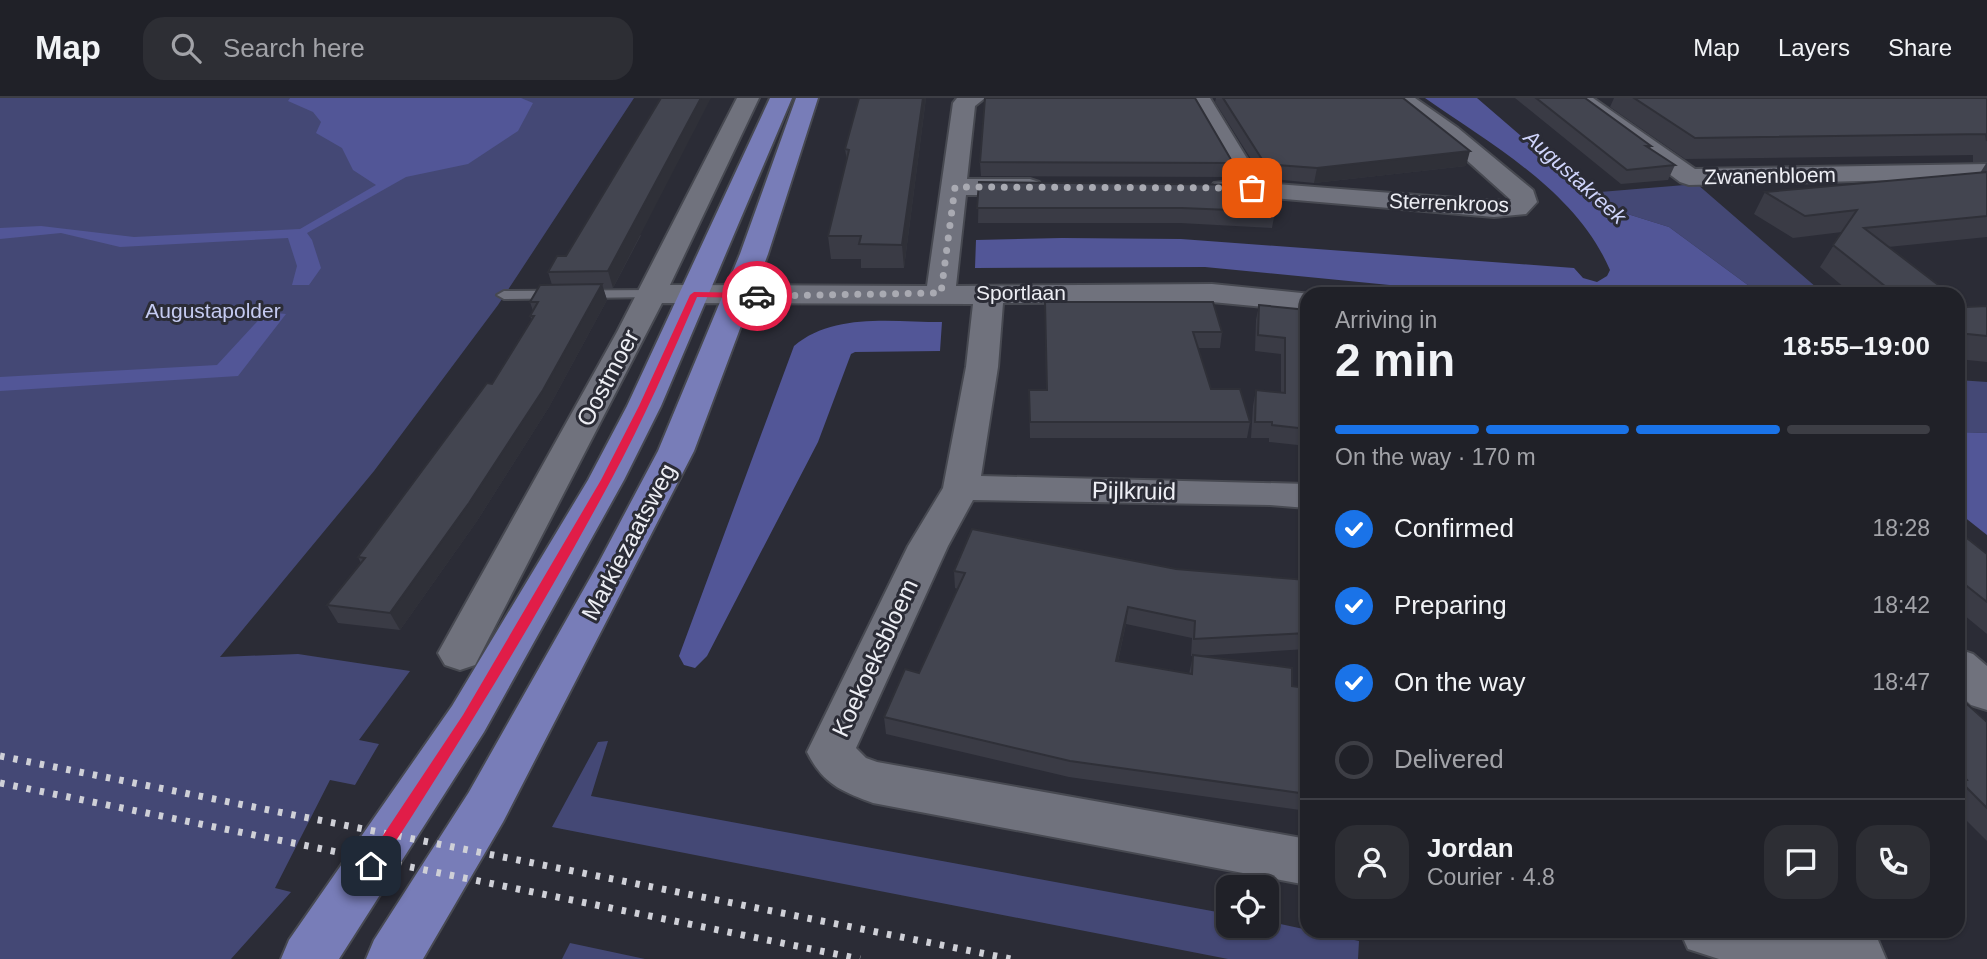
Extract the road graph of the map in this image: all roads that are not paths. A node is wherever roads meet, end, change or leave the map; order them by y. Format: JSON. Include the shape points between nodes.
{"nodes":[{"id":1,"x":748,"y":98,"type":"edge"},
{"id":2,"x":781,"y":98,"type":"edge"},
{"id":3,"x":807,"y":98,"type":"edge"},
{"id":4,"x":974,"y":98,"type":"edge"},
{"id":5,"x":1174,"y":98,"type":"edge"},
{"id":6,"x":1202,"y":98,"type":"edge"},
{"id":7,"x":1401,"y":98,"type":"edge"},
{"id":8,"x":1578,"y":98,"type":"edge"},
{"id":9,"x":1987,"y":171,"type":"edge"},
{"id":10,"x":955,"y":187,"type":"junction"},
{"id":11,"x":1053,"y":187,"type":"edge"},
{"id":12,"x":1199,"y":187,"type":"edge"},
{"id":13,"x":1252,"y":188,"type":"junction"},
{"id":14,"x":941,"y":293,"type":"junction"},
{"id":15,"x":989,"y":293,"type":"junction"},
{"id":16,"x":651,"y":294,"type":"junction"},
{"id":17,"x":504,"y":295,"type":"dead end"},
{"id":18,"x":715,"y":295,"type":"junction"},
{"id":19,"x":1300,"y":301,"type":"edge"},
{"id":20,"x":961,"y":488,"type":"junction"},
{"id":21,"x":1300,"y":495,"type":"edge"},
{"id":22,"x":460,"y":653,"type":"dead end"},
{"id":23,"x":1965,"y":672,"type":"edge"},
{"id":24,"x":1987,"y":692,"type":"edge"},
{"id":25,"x":1300,"y":861,"type":"edge"},
{"id":26,"x":1745,"y":938,"type":"edge"},
{"id":27,"x":308,"y":959,"type":"edge"},
{"id":28,"x":393,"y":959,"type":"edge"},
{"id":29,"x":1859,"y":959,"type":"edge"}],
"edges":[{"from":1,"to":16,"type":"street","name":"Oostmoer"},
{"from":2,"to":18,"type":"main road","name":"Markiezaatsweg"},
{"from":3,"to":18,"type":"main road","name":"Markiezaatsweg","via":[[754,254]]},
{"from":4,"to":10,"type":"street","via":[[964,103]]},
{"from":5,"to":6,"type":"street"},
{"from":6,"to":13,"type":"street"},
{"from":7,"to":13,"type":"street","name":"Sterrenkroos","via":[[1524,195],[1524,202],[1517,208],[1494,209]]},
{"from":8,"to":9,"type":"street","name":"Zwanenbloem","via":[[1689,177]]},
{"from":10,"to":11,"type":"street"},
{"from":10,"to":14,"type":"street"},
{"from":12,"to":13,"type":"street","name":"Sterrenkroos"},
{"from":14,"to":15,"type":"street","name":"Sportlaan"},
{"from":14,"to":18,"type":"street","name":"Sportlaan"},
{"from":15,"to":19,"type":"street","name":"Sportlaan","via":[[1212,293]]},
{"from":15,"to":20,"type":"street","name":"Koekoeksbloem","via":[[982,367]]},
{"from":16,"to":17,"type":"lane"},
{"from":16,"to":18,"type":"street","name":"Sportlaan"},
{"from":16,"to":22,"type":"street","name":"Oostmoer"},
{"from":18,"to":27,"type":"main road","name":"Markiezaatsweg","via":[[644,406],[468,719]]},
{"from":18,"to":28,"type":"main road","name":"Markiezaatsweg","via":[[676,452],[486,807]]},
{"from":20,"to":21,"type":"street","name":"Pijlkruid"},
{"from":20,"to":25,"type":"street","name":"Koekoeksbloem","via":[[928,546],[831,752],[849,772],[873,782]]},
{"from":23,"to":24,"type":"street"},
{"from":26,"to":29,"type":"street"}]}
